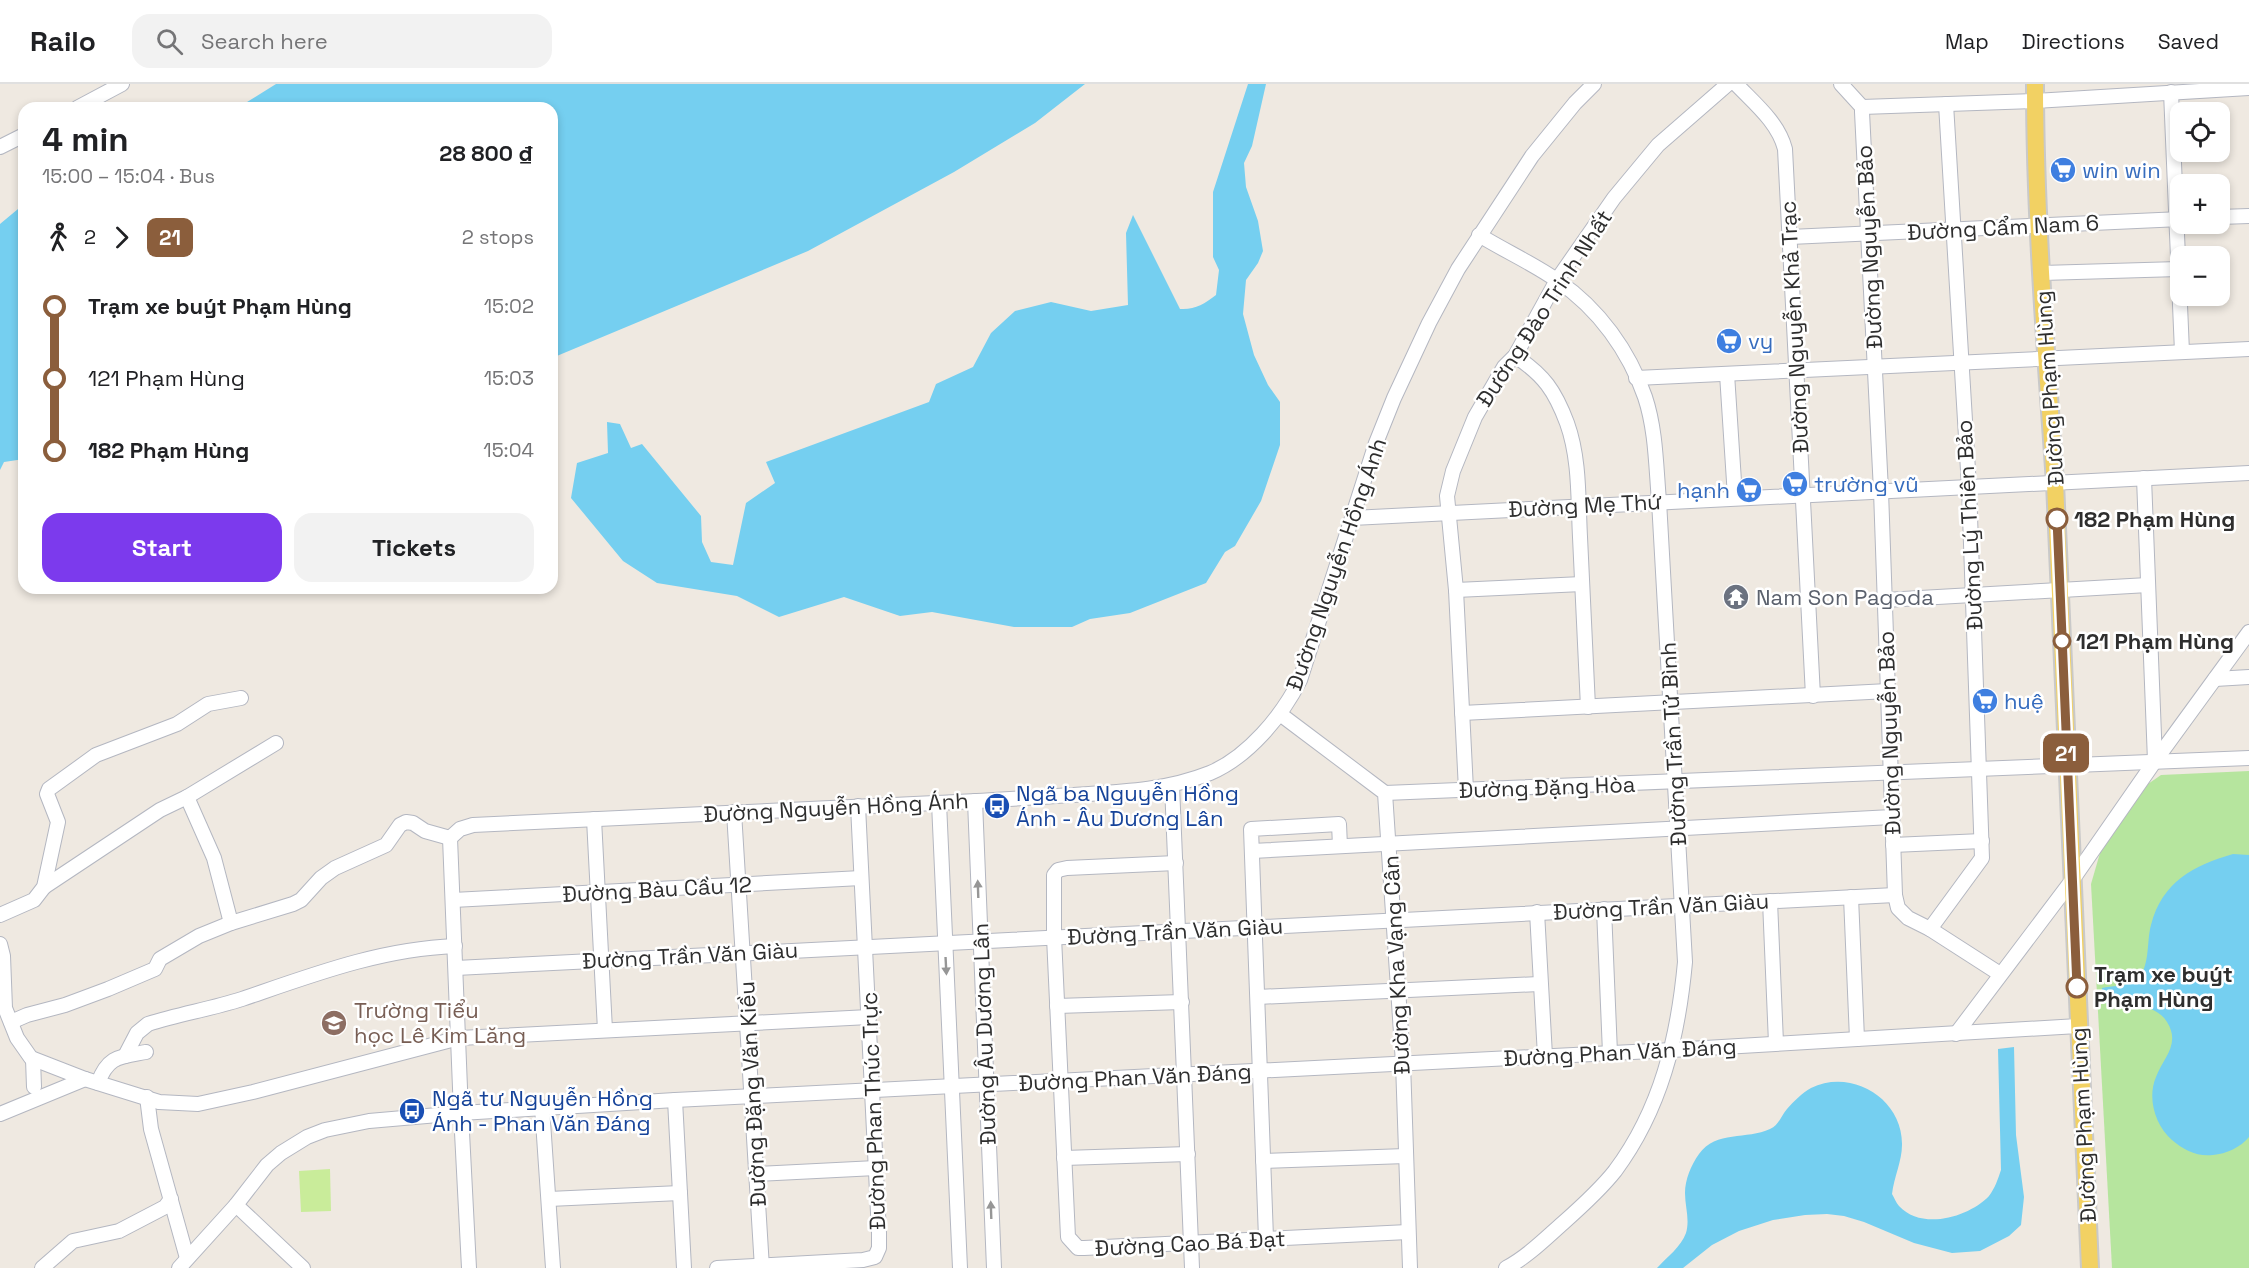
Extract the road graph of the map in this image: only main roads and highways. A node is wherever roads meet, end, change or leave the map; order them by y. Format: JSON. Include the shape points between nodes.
{"nodes":[{"id":1,"x":2035,"y":92,"type":"edge"},
{"id":2,"x":2090,"y":1268,"type":"edge"}],
"edges":[{"from":1,"to":2,"type":"main road","name":"Đường Phạm Hùng"}]}
